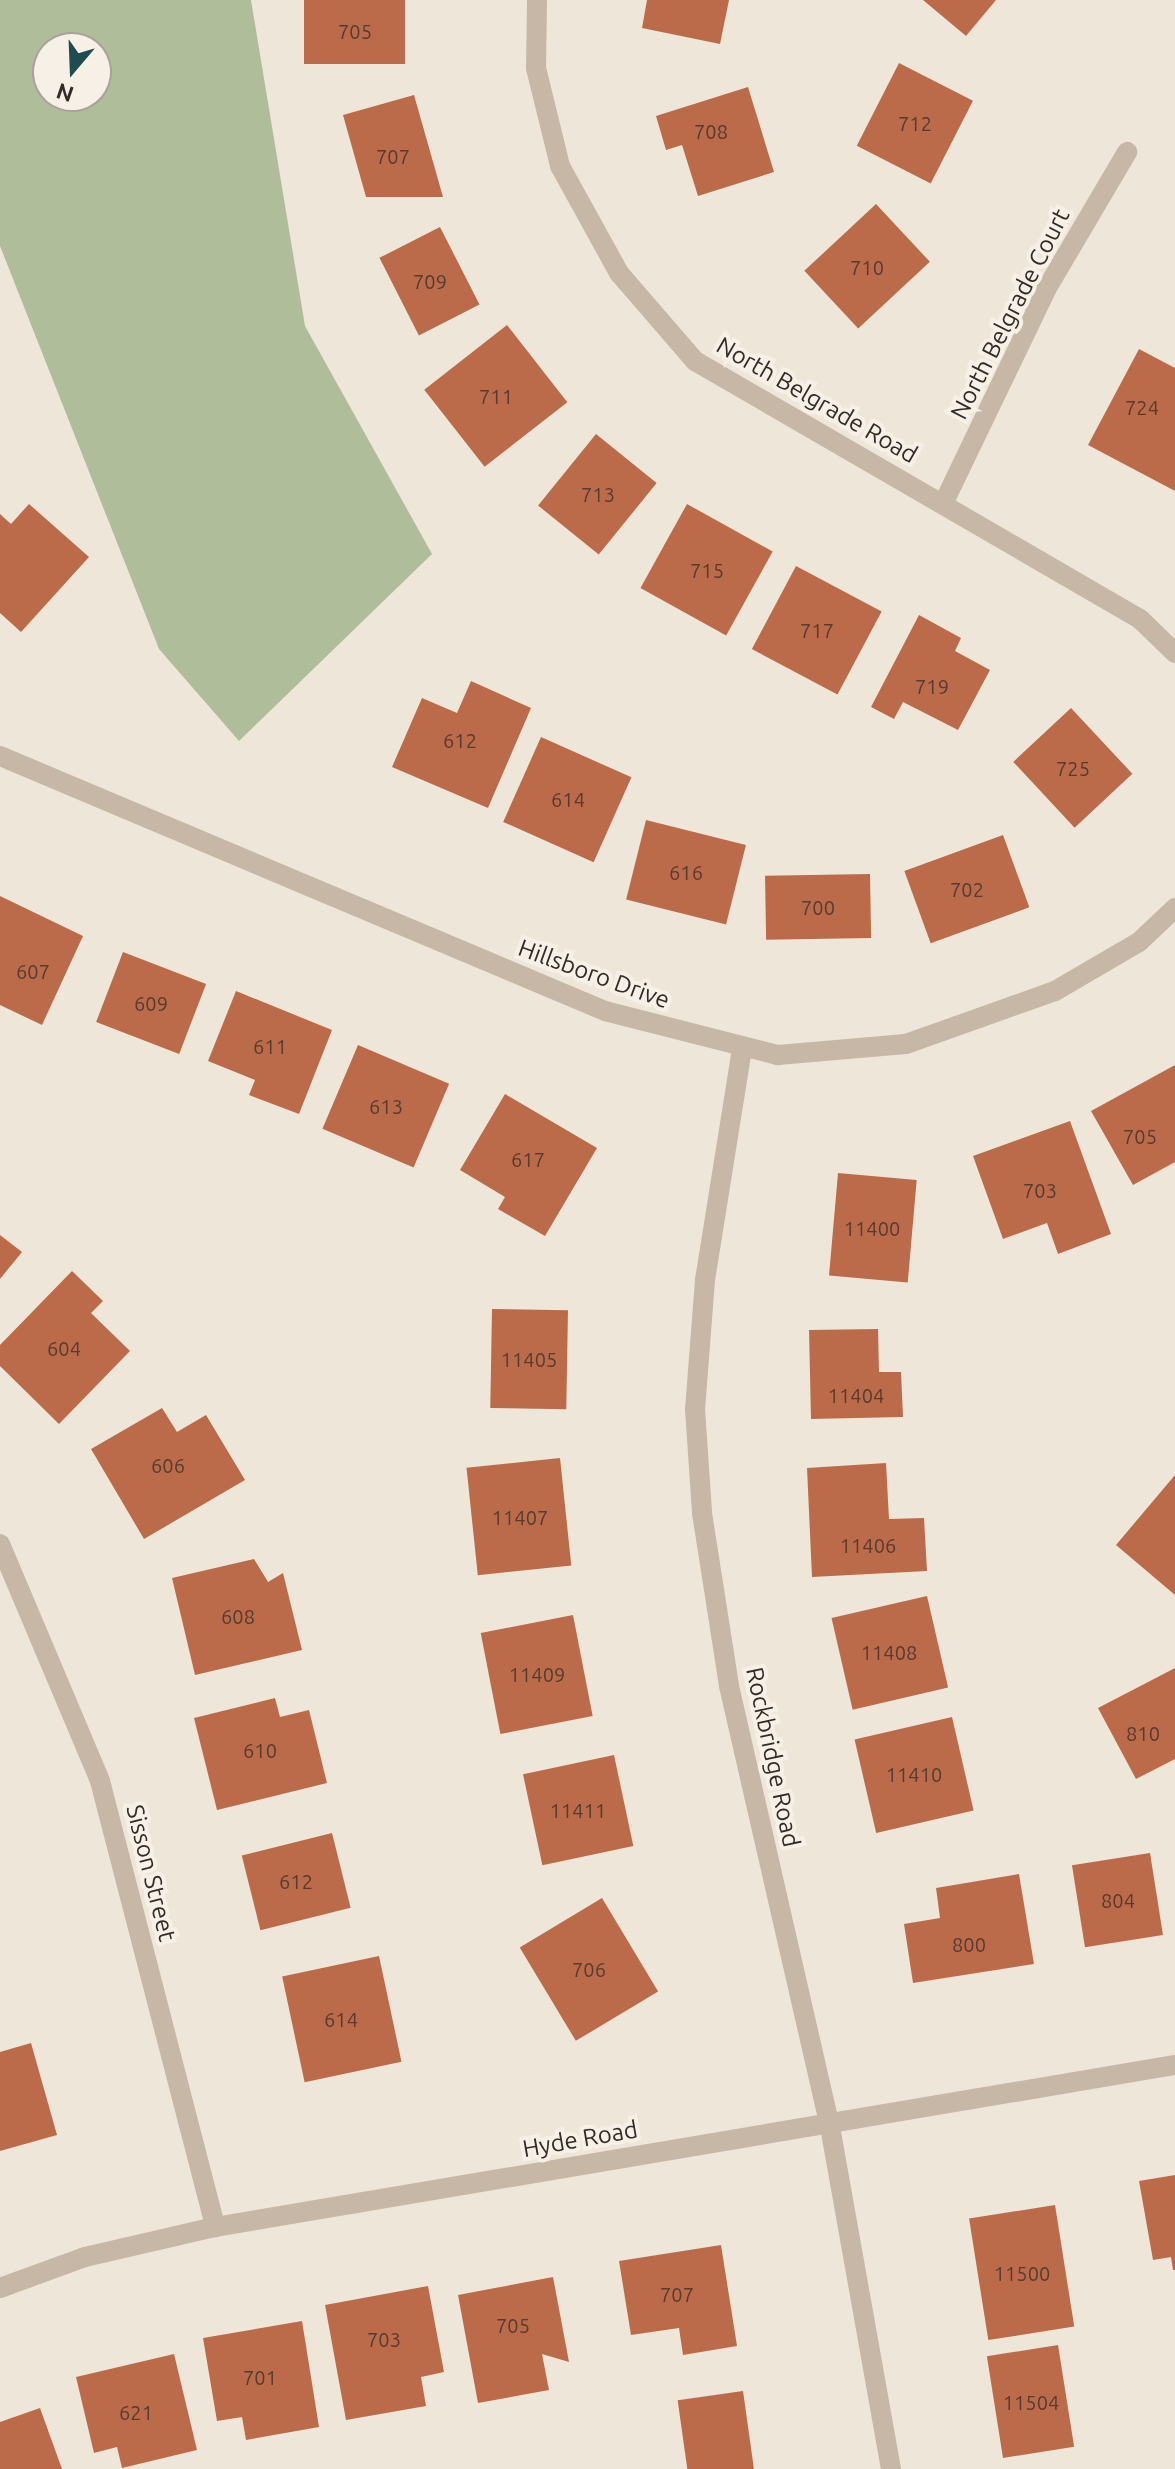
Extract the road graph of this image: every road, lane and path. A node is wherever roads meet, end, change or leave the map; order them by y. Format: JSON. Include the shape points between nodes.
{"nodes":[{"id":1,"x":537,"y":0,"type":"edge"},
{"id":2,"x":1127,"y":152,"type":"dead end"},
{"id":3,"x":944,"y":502,"type":"junction"},
{"id":4,"x":1175,"y":653,"type":"edge"},
{"id":5,"x":0,"y":756,"type":"edge"},
{"id":6,"x":1175,"y":908,"type":"edge"},
{"id":7,"x":742,"y":1049,"type":"junction"},
{"id":8,"x":0,"y":1544,"type":"edge"},
{"id":9,"x":1175,"y":2065,"type":"edge"},
{"id":10,"x":829,"y":2121,"type":"junction"},
{"id":11,"x":215,"y":2227,"type":"junction"},
{"id":12,"x":0,"y":2288,"type":"edge"},
{"id":13,"x":891,"y":2469,"type":"edge"}],
"edges":[{"from":1,"to":3,"type":"street","name":"North Belgrade Road","via":[[536,68],[560,166],[619,273],[695,361]]},
{"from":2,"to":3,"type":"street","name":"North Belgrade Court","via":[[1047,288]]},
{"from":3,"to":4,"type":"street","name":"North Belgrade Road","via":[[1140,619]]},
{"from":5,"to":7,"type":"street","name":"Hillsboro Drive","via":[[605,1011]]},
{"from":6,"to":7,"type":"street","name":"Hillsboro Drive","via":[[1139,942],[1055,991],[906,1044],[778,1055]]},
{"from":7,"to":10,"type":"street","name":"Rockbridge Road","via":[[705,1280],[695,1409],[702,1513],[729,1686]]},
{"from":8,"to":11,"type":"street","name":"Sisson Street","via":[[100,1781]]},
{"from":9,"to":10,"type":"street","name":"Hyde Road"},
{"from":10,"to":11,"type":"street","name":"Hyde Road"},
{"from":10,"to":13,"type":"street","name":"Rockbridge Road"},
{"from":11,"to":12,"type":"street","name":"Hyde Road","via":[[85,2257]]}]}
